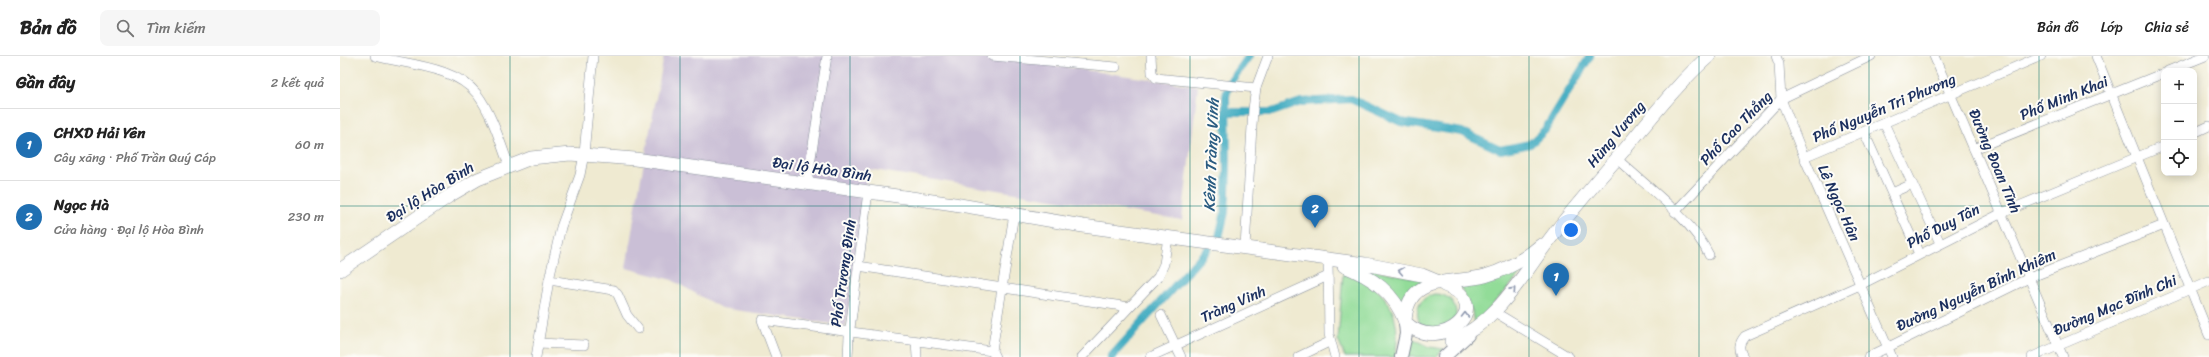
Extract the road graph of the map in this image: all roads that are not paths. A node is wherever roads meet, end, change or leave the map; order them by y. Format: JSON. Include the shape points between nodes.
{"nodes":[{"id":1,"x":375,"y":56,"type":"edge"},
{"id":2,"x":593,"y":56,"type":"edge"},
{"id":3,"x":827,"y":56,"type":"edge"},
{"id":4,"x":992,"y":56,"type":"edge"},
{"id":5,"x":1151,"y":56,"type":"edge"},
{"id":6,"x":1268,"y":56,"type":"edge"},
{"id":7,"x":1709,"y":56,"type":"edge"},
{"id":8,"x":1776,"y":56,"type":"edge"},
{"id":9,"x":1871,"y":56,"type":"edge"},
{"id":10,"x":1934,"y":56,"type":"edge"},
{"id":11,"x":2041,"y":56,"type":"edge"},
{"id":12,"x":2096,"y":56,"type":"edge"},
{"id":13,"x":2205,"y":56,"type":"edge"},
{"id":14,"x":1116,"y":67,"type":"dead end"},
{"id":15,"x":2175,"y":68,"type":"edge"},
{"id":16,"x":2161,"y":73,"type":"edge"},
{"id":17,"x":1256,"y":88,"type":"junction"},
{"id":18,"x":2111,"y":94,"type":"junction"},
{"id":19,"x":1951,"y":95,"type":"junction"},
{"id":20,"x":1781,"y":99,"type":"junction"},
{"id":21,"x":1884,"y":123,"type":"junction"},
{"id":22,"x":2209,"y":126,"type":"edge"},
{"id":23,"x":1864,"y":132,"type":"junction"},
{"id":24,"x":2197,"y":132,"type":"edge"},
{"id":25,"x":2161,"y":147,"type":"edge"},
{"id":26,"x":1974,"y":149,"type":"junction"},
{"id":27,"x":584,"y":154,"type":"junction"},
{"id":28,"x":1804,"y":157,"type":"junction"},
{"id":29,"x":2137,"y":157,"type":"junction"},
{"id":30,"x":1617,"y":159,"type":"junction"},
{"id":31,"x":510,"y":166,"type":"junction"},
{"id":32,"x":807,"y":183,"type":"junction"},
{"id":33,"x":1912,"y":184,"type":"junction"},
{"id":34,"x":868,"y":192,"type":"junction"},
{"id":35,"x":1892,"y":193,"type":"junction"},
{"id":36,"x":1676,"y":212,"type":"junction"},
{"id":37,"x":2002,"y":213,"type":"junction"},
{"id":38,"x":1014,"y":214,"type":"junction"},
{"id":39,"x":2164,"y":225,"type":"junction"},
{"id":40,"x":1552,"y":236,"type":"junction"},
{"id":41,"x":1168,"y":237,"type":"junction"},
{"id":42,"x":1940,"y":243,"type":"junction"},
{"id":43,"x":1245,"y":248,"type":"junction"},
{"id":44,"x":1919,"y":254,"type":"junction"},
{"id":45,"x":1709,"y":255,"type":"dead end"},
{"id":46,"x":1328,"y":259,"type":"junction"},
{"id":47,"x":858,"y":266,"type":"junction"},
{"id":48,"x":340,"y":270,"type":"edge"},
{"id":49,"x":1328,"y":276,"type":"junction"},
{"id":50,"x":1475,"y":278,"type":"junction"},
{"id":51,"x":2029,"y":278,"type":"junction"},
{"id":52,"x":549,"y":280,"type":"junction"},
{"id":53,"x":2209,"y":280,"type":"edge"},
{"id":54,"x":1436,"y":282,"type":"junction"},
{"id":55,"x":1860,"y":285,"type":"junction"},
{"id":56,"x":1002,"y":287,"type":"junction"},
{"id":57,"x":2190,"y":289,"type":"junction"},
{"id":58,"x":1129,"y":307,"type":"junction"},
{"id":59,"x":1493,"y":311,"type":"junction"},
{"id":60,"x":1161,"y":315,"type":"dead end"},
{"id":61,"x":1405,"y":322,"type":"junction"},
{"id":62,"x":1480,"y":324,"type":"junction"},
{"id":63,"x":638,"y":329,"type":"dead end"},
{"id":64,"x":849,"y":332,"type":"junction"},
{"id":65,"x":2209,"y":335,"type":"edge"},
{"id":66,"x":1456,"y":337,"type":"junction"},
{"id":67,"x":916,"y":341,"type":"junction"},
{"id":68,"x":1329,"y":342,"type":"junction"},
{"id":69,"x":538,"y":344,"type":"junction"},
{"id":70,"x":2058,"y":344,"type":"junction"},
{"id":71,"x":584,"y":345,"type":"dead end"},
{"id":72,"x":1176,"y":345,"type":"junction"},
{"id":73,"x":1888,"y":347,"type":"junction"},
{"id":74,"x":994,"y":354,"type":"edge"},
{"id":75,"x":536,"y":357,"type":"edge"},
{"id":76,"x":776,"y":357,"type":"edge"},
{"id":77,"x":848,"y":357,"type":"edge"},
{"id":78,"x":917,"y":357,"type":"edge"},
{"id":79,"x":1082,"y":357,"type":"edge"},
{"id":80,"x":1150,"y":357,"type":"edge"},
{"id":81,"x":1181,"y":357,"type":"edge"},
{"id":82,"x":1298,"y":357,"type":"edge"},
{"id":83,"x":1335,"y":357,"type":"edge"},
{"id":84,"x":1401,"y":357,"type":"edge"},
{"id":85,"x":1443,"y":357,"type":"edge"},
{"id":86,"x":1569,"y":357,"type":"edge"},
{"id":87,"x":1743,"y":357,"type":"edge"},
{"id":88,"x":1868,"y":357,"type":"edge"},
{"id":89,"x":1892,"y":357,"type":"edge"},
{"id":90,"x":2032,"y":357,"type":"edge"},
{"id":91,"x":2063,"y":357,"type":"edge"}],
"edges":[{"from":1,"to":31,"type":"street","via":[[439,71],[467,84],[482,102]]},
{"from":2,"to":27,"type":"street"},
{"from":3,"to":32,"type":"street"},
{"from":4,"to":14,"type":"street"},
{"from":5,"to":17,"type":"street","via":[[1152,73],[1156,78]]},
{"from":6,"to":17,"type":"street"},
{"from":7,"to":30,"type":"highway","name":"Hùng Vương","via":[[1676,89]]},
{"from":8,"to":20,"type":"street","name":"Lê Ngọc Hân","via":[[1779,64]]},
{"from":9,"to":20,"type":"street","name":"Phố Cao Thắng"},
{"from":10,"to":19,"type":"street","name":"Đường Đoan Tĩnh"},
{"from":11,"to":19,"type":"street","name":"Phố Nguyễn Tri Phương"},
{"from":12,"to":18,"type":"street"},
{"from":13,"to":15,"type":"street"},
{"from":16,"to":18,"type":"street","name":"Phố Minh Khai"},
{"from":17,"to":43,"type":"street"},
{"from":18,"to":26,"type":"street","name":"Phố Minh Khai"},
{"from":18,"to":29,"type":"street"},
{"from":19,"to":21,"type":"street","name":"Phố Nguyễn Tri Phương"},
{"from":19,"to":26,"type":"street","name":"Đường Đoan Tĩnh"},
{"from":20,"to":28,"type":"street","name":"Lê Ngọc Hân"},
{"from":20,"to":36,"type":"street","name":"Phố Cao Thắng"},
{"from":21,"to":23,"type":"street","name":"Phố Nguyễn Tri Phương"},
{"from":21,"to":33,"type":"street"},
{"from":22,"to":24,"type":"street"},
{"from":23,"to":28,"type":"street","name":"Phố Nguyễn Tri Phương"},
{"from":23,"to":35,"type":"street"},
{"from":25,"to":29,"type":"street","name":"Phố Duy Tân"},
{"from":26,"to":37,"type":"street","name":"Đường Đoan Tĩnh"},
{"from":27,"to":31,"type":"highway","name":"Đại lộ Hòa Bình","via":[[544,155]]},
{"from":27,"to":32,"type":"highway","name":"Đại lộ Hòa Bình"},
{"from":27,"to":52,"type":"street","via":[[580,175],[561,227]]},
{"from":28,"to":55,"type":"street","name":"Lê Ngọc Hân"},
{"from":29,"to":37,"type":"street","name":"Phố Duy Tân"},
{"from":29,"to":39,"type":"street"},
{"from":30,"to":36,"type":"street"},
{"from":30,"to":40,"type":"highway","name":"Hùng Vương"},
{"from":31,"to":48,"type":"highway","name":"Đại lộ Hòa Bình","via":[[478,179],[448,196]]},
{"from":32,"to":34,"type":"highway","name":"Đại lộ Hòa Bình"},
{"from":33,"to":35,"type":"street"},
{"from":33,"to":42,"type":"street"},
{"from":34,"to":38,"type":"highway","name":"Đại lộ Hòa Bình"},
{"from":34,"to":47,"type":"street","name":"Phố Trương Định"},
{"from":35,"to":44,"type":"street"},
{"from":36,"to":45,"type":"street","via":[[1696,233]]},
{"from":37,"to":42,"type":"street","name":"Phố Duy Tân"},
{"from":37,"to":51,"type":"street","name":"Đường Đoan Tĩnh"},
{"from":38,"to":41,"type":"highway","name":"Đại lộ Hòa Bình"},
{"from":38,"to":56,"type":"street"},
{"from":39,"to":51,"type":"street","name":"Đường Nguyễn Bỉnh Khiêm"},
{"from":39,"to":57,"type":"street"},
{"from":40,"to":50,"type":"highway","via":[[1514,265]]},
{"from":59,"to":40,"type":"highway","one_way":true,"via":[[1528,271]]},
{"from":41,"to":43,"type":"highway","name":"Đại lộ Hòa Bình"},
{"from":41,"to":58,"type":"street","via":[[1164,264],[1158,277]]},
{"from":42,"to":44,"type":"street","name":"Phố Duy Tân"},
{"from":43,"to":46,"type":"highway","name":"Đại lộ Hòa Bình"},
{"from":44,"to":55,"type":"street","name":"Phố Duy Tân"},
{"from":46,"to":49,"type":"street"},
{"from":54,"to":46,"type":"highway","one_way":true},
{"from":46,"to":61,"type":"highway","via":[[1379,284],[1402,312]]},
{"from":47,"to":56,"type":"street"},
{"from":47,"to":64,"type":"street","name":"Phố Trương Định"},
{"from":49,"to":68,"type":"street"},
{"from":49,"to":72,"type":"street","name":"Tràng Vinh"},
{"from":50,"to":54,"type":"highway"},
{"from":50,"to":54,"type":"highway"},
{"from":51,"to":70,"type":"street","name":"Đường Đoan Tĩnh"},
{"from":51,"to":73,"type":"street","name":"Đường Nguyễn Bỉnh Khiêm"},
{"from":52,"to":63,"type":"street","via":[[614,290],[627,315]]},
{"from":52,"to":69,"type":"street"},
{"from":53,"to":57,"type":"street","name":"Đường Mạc Đĩnh Chi"},
{"from":54,"to":61,"type":"highway","via":[[1413,294],[1408,302]]},
{"from":66,"to":54,"type":"highway","one_way":true,"via":[[1465,323],[1467,313],[1464,303],[1459,294]]},
{"from":55,"to":73,"type":"street","name":"Lê Ngọc Hân"},
{"from":55,"to":87,"type":"street","name":"Phố Duy Tân","via":[[1745,336],[1740,342],[1739,350]]},
{"from":56,"to":58,"type":"street"},
{"from":56,"to":74,"type":"street"},
{"from":57,"to":65,"type":"street"},
{"from":57,"to":70,"type":"street","name":"Đường Mạc Đĩnh Chi"},
{"from":58,"to":79,"type":"street"},
{"from":59,"to":62,"type":"highway"},
{"from":59,"to":86,"type":"street"},
{"from":60,"to":72,"type":"street"},
{"from":61,"to":66,"type":"highway","via":[[1416,338],[1424,342],[1442,344]]},
{"from":61,"to":84,"type":"main road","via":[[1406,334]]},
{"from":62,"to":66,"type":"highway"},
{"from":62,"to":85,"type":"main road"},
{"from":64,"to":67,"type":"street"},
{"from":64,"to":76,"type":"street","via":[[762,320]]},
{"from":64,"to":77,"type":"street","name":"Phố Trương Định"},
{"from":66,"to":85,"type":"main road"},
{"from":67,"to":74,"type":"street"},
{"from":67,"to":78,"type":"street"},
{"from":68,"to":82,"type":"street"},
{"from":68,"to":83,"type":"street"},
{"from":69,"to":71,"type":"street"},
{"from":69,"to":75,"type":"street"},
{"from":70,"to":90,"type":"street","name":"Đường Mạc Đĩnh Chi"},
{"from":70,"to":91,"type":"street","name":"Đường Đoan Tĩnh"},
{"from":72,"to":80,"type":"street","name":"Tràng Vinh"},
{"from":72,"to":81,"type":"street"},
{"from":73,"to":88,"type":"street","name":"Đường Nguyễn Bỉnh Khiêm"},
{"from":73,"to":89,"type":"street","name":"Lê Ngọc Hân"}]}
